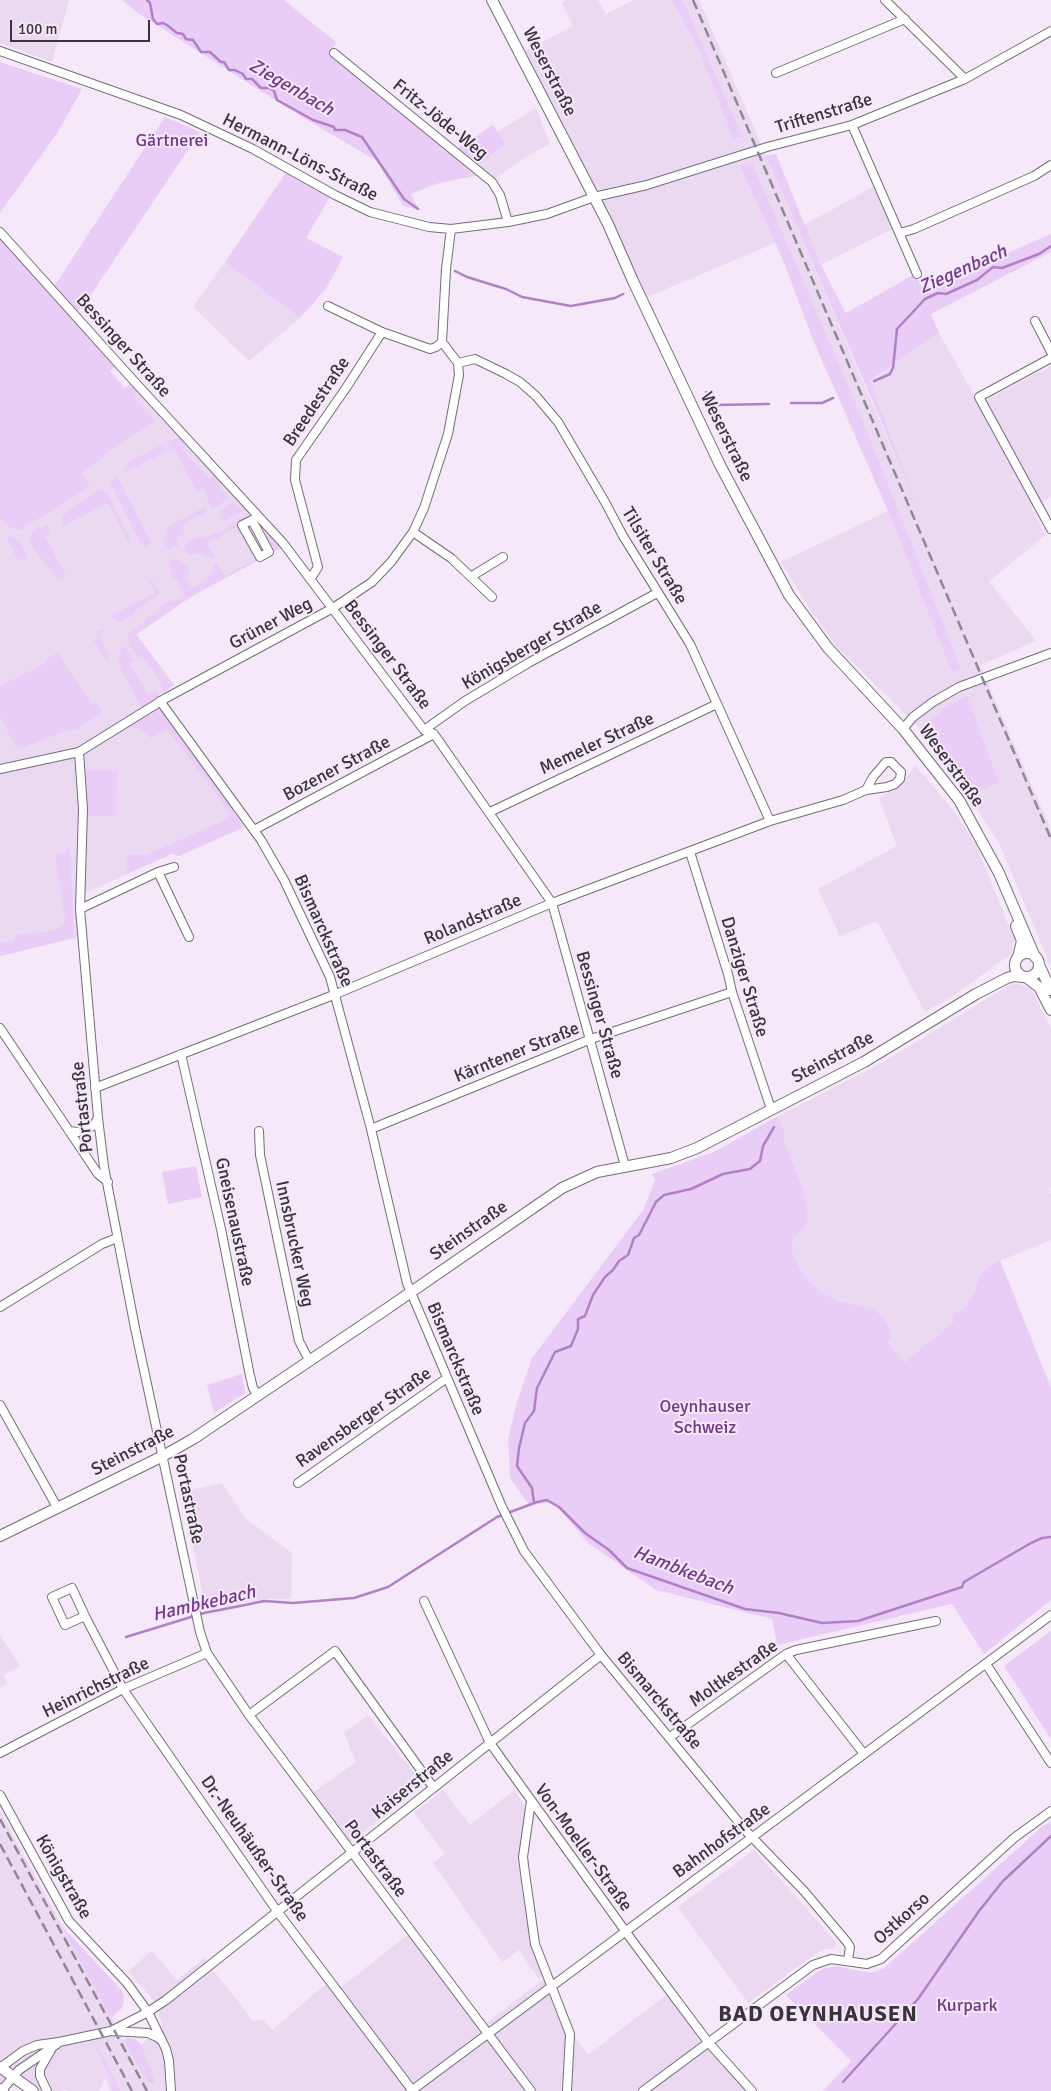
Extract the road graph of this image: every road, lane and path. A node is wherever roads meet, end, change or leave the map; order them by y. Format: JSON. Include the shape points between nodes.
{"nodes":[{"id":1,"x":492,"y":0,"type":"edge"},
{"id":2,"x":885,"y":0,"type":"edge"},
{"id":3,"x":905,"y":19,"type":"junction"},
{"id":4,"x":1051,"y":31,"type":"edge"},
{"id":5,"x":0,"y":51,"type":"edge"},
{"id":6,"x":334,"y":53,"type":"dead end"},
{"id":7,"x":776,"y":73,"type":"dead end"},
{"id":8,"x":965,"y":79,"type":"junction"},
{"id":9,"x":852,"y":125,"type":"junction"},
{"id":10,"x":1051,"y":165,"type":"edge"},
{"id":11,"x":594,"y":197,"type":"junction"},
{"id":12,"x":508,"y":222,"type":"junction"},
{"id":13,"x":451,"y":229,"type":"junction"},
{"id":14,"x":0,"y":232,"type":"edge"},
{"id":15,"x":900,"y":233,"type":"junction"},
{"id":16,"x":917,"y":274,"type":"dead end"},
{"id":17,"x":328,"y":306,"type":"dead end"},
{"id":18,"x":1034,"y":321,"type":"dead end"},
{"id":19,"x":382,"y":332,"type":"junction"},
{"id":20,"x":442,"y":342,"type":"junction"},
{"id":21,"x":1051,"y":352,"type":"edge"},
{"id":22,"x":1051,"y":358,"type":"edge"},
{"id":23,"x":458,"y":363,"type":"junction"},
{"id":24,"x":1051,"y":529,"type":"edge"},
{"id":25,"x":413,"y":532,"type":"junction"},
{"id":26,"x":503,"y":557,"type":"dead end"},
{"id":27,"x":472,"y":576,"type":"junction"},
{"id":28,"x":311,"y":578,"type":"junction"},
{"id":29,"x":657,"y":593,"type":"junction"},
{"id":30,"x":492,"y":597,"type":"dead end"},
{"id":31,"x":333,"y":608,"type":"junction"},
{"id":32,"x":1051,"y":653,"type":"edge"},
{"id":33,"x":160,"y":701,"type":"junction"},
{"id":34,"x":717,"y":704,"type":"junction"},
{"id":35,"x":903,"y":729,"type":"junction"},
{"id":36,"x":424,"y":730,"type":"junction"},
{"id":37,"x":434,"y":734,"type":"junction"},
{"id":38,"x":79,"y":752,"type":"junction"},
{"id":39,"x":0,"y":769,"type":"edge"},
{"id":40,"x":866,"y":790,"type":"junction"},
{"id":41,"x":490,"y":812,"type":"junction"},
{"id":42,"x":770,"y":821,"type":"junction"},
{"id":43,"x":254,"y":830,"type":"junction"},
{"id":44,"x":987,"y":851,"type":"junction"},
{"id":45,"x":690,"y":852,"type":"junction"},
{"id":46,"x":174,"y":867,"type":"dead end"},
{"id":47,"x":158,"y":872,"type":"junction"},
{"id":48,"x":552,"y":904,"type":"junction"},
{"id":49,"x":80,"y":908,"type":"junction"},
{"id":50,"x":189,"y":937,"type":"dead end"},
{"id":51,"x":1017,"y":959,"type":"junction"},
{"id":52,"x":1037,"y":961,"type":"junction"},
{"id":53,"x":1025,"y":977,"type":"junction"},
{"id":54,"x":1051,"y":990,"type":"edge"},
{"id":55,"x":732,"y":992,"type":"junction"},
{"id":56,"x":336,"y":994,"type":"junction"},
{"id":57,"x":976,"y":994,"type":"junction"},
{"id":58,"x":1051,"y":1010,"type":"edge"},
{"id":59,"x":0,"y":1028,"type":"edge"},
{"id":60,"x":591,"y":1040,"type":"junction"},
{"id":61,"x":181,"y":1054,"type":"junction"},
{"id":62,"x":95,"y":1088,"type":"junction"},
{"id":63,"x":771,"y":1110,"type":"junction"},
{"id":64,"x":98,"y":1118,"type":"junction"},
{"id":65,"x":371,"y":1129,"type":"junction"},
{"id":66,"x":69,"y":1131,"type":"junction"},
{"id":67,"x":258,"y":1131,"type":"dead end"},
{"id":68,"x":625,"y":1166,"type":"junction"},
{"id":69,"x":108,"y":1182,"type":"junction"},
{"id":70,"x":117,"y":1238,"type":"junction"},
{"id":71,"x":411,"y":1292,"type":"junction"},
{"id":72,"x":0,"y":1307,"type":"edge"},
{"id":73,"x":309,"y":1360,"type":"junction"},
{"id":74,"x":447,"y":1378,"type":"junction"},
{"id":75,"x":258,"y":1396,"type":"junction"},
{"id":76,"x":0,"y":1405,"type":"edge"},
{"id":77,"x":163,"y":1456,"type":"junction"},
{"id":78,"x":298,"y":1483,"type":"dead end"},
{"id":79,"x":56,"y":1507,"type":"junction"},
{"id":80,"x":0,"y":1536,"type":"edge"},
{"id":81,"x":424,"y":1601,"type":"dead end"},
{"id":82,"x":1051,"y":1615,"type":"edge"},
{"id":83,"x":85,"y":1616,"type":"junction"},
{"id":84,"x":936,"y":1621,"type":"dead end"},
{"id":85,"x":207,"y":1653,"type":"junction"},
{"id":86,"x":602,"y":1654,"type":"junction"},
{"id":87,"x":786,"y":1654,"type":"junction"},
{"id":88,"x":986,"y":1664,"type":"junction"},
{"id":89,"x":123,"y":1689,"type":"junction"},
{"id":90,"x":249,"y":1715,"type":"junction"},
{"id":91,"x":670,"y":1737,"type":"junction"},
{"id":92,"x":490,"y":1743,"type":"junction"},
{"id":93,"x":0,"y":1753,"type":"edge"},
{"id":94,"x":864,"y":1754,"type":"junction"},
{"id":95,"x":1051,"y":1763,"type":"edge"},
{"id":96,"x":433,"y":1787,"type":"junction"},
{"id":97,"x":0,"y":1795,"type":"edge"},
{"id":98,"x":531,"y":1802,"type":"junction"},
{"id":99,"x":1051,"y":1811,"type":"edge"},
{"id":100,"x":752,"y":1838,"type":"junction"},
{"id":101,"x":352,"y":1854,"type":"junction"},
{"id":102,"x":278,"y":1910,"type":"junction"},
{"id":103,"x":626,"y":1933,"type":"junction"},
{"id":104,"x":848,"y":1960,"type":"junction"},
{"id":105,"x":550,"y":1988,"type":"junction"},
{"id":106,"x":148,"y":2012,"type":"junction"},
{"id":107,"x":111,"y":2031,"type":"junction"},
{"id":108,"x":488,"y":2034,"type":"junction"},
{"id":109,"x":708,"y":2042,"type":"junction"},
{"id":110,"x":164,"y":2043,"type":"junction"},
{"id":111,"x":56,"y":2044,"type":"junction"},
{"id":112,"x":0,"y":2068,"type":"edge"},
{"id":113,"x":12,"y":2076,"type":"junction"},
{"id":114,"x":647,"y":2076,"type":"dead end"},
{"id":115,"x":652,"y":2084,"type":"junction"},
{"id":116,"x":1,"y":2090,"type":"edge"},
{"id":117,"x":566,"y":2090,"type":"edge"},
{"id":118,"x":33,"y":2091,"type":"edge"},
{"id":119,"x":47,"y":2091,"type":"edge"},
{"id":120,"x":171,"y":2091,"type":"edge"},
{"id":121,"x":412,"y":2091,"type":"edge"},
{"id":122,"x":531,"y":2091,"type":"edge"},
{"id":123,"x":643,"y":2091,"type":"edge"},
{"id":124,"x":752,"y":2091,"type":"edge"}],
"edges":[{"from":1,"to":11,"type":"main road","name":"Weserstraße"},
{"from":2,"to":3,"type":"street"},
{"from":3,"to":7,"type":"street"},
{"from":3,"to":8,"type":"street"},
{"from":4,"to":8,"type":"street","name":"Triftenstraße"},
{"from":5,"to":13,"type":"street","name":"Hermann-Löns-Straße","via":[[181,115],[253,149],[370,212],[429,227]]},
{"from":6,"to":12,"type":"street","name":"Fritz-Jöde-Weg","via":[[492,182],[500,195]]},
{"from":8,"to":9,"type":"street","name":"Triftenstraße"},
{"from":9,"to":11,"type":"street","name":"Triftenstraße","via":[[767,147],[647,185]]},
{"from":9,"to":15,"type":"street"},
{"from":10,"to":15,"type":"street","via":[[1008,188]]},
{"from":11,"to":12,"type":"street","name":"Hermann-Löns-Straße","via":[[547,214]]},
{"from":11,"to":35,"type":"main road","name":"Weserstraße","via":[[720,465],[789,594],[833,654]]},
{"from":12,"to":13,"type":"street","name":"Hermann-Löns-Straße"},
{"from":13,"to":20,"type":"street"},
{"from":14,"to":28,"type":"street","name":"Bessinger Straße","via":[[283,543]]},
{"from":15,"to":16,"type":"street"},
{"from":17,"to":19,"type":"street"},
{"from":18,"to":21,"type":"street"},
{"from":19,"to":20,"type":"street","via":[[430,349]]},
{"from":19,"to":28,"type":"street","name":"Breedestraße","via":[[296,460],[295,480],[318,567]]},
{"from":20,"to":23,"type":"street"},
{"from":22,"to":24,"type":"street","via":[[979,397]]},
{"from":23,"to":25,"type":"street","name":"Grüner Weg","via":[[459,375],[448,434]]},
{"from":23,"to":29,"type":"street","name":"Tilsiter Straße","via":[[476,359],[520,382],[536,396],[558,422]]},
{"from":25,"to":27,"type":"street"},
{"from":25,"to":31,"type":"street","name":"Grüner Weg","via":[[372,582]]},
{"from":26,"to":27,"type":"street"},
{"from":27,"to":30,"type":"street"},
{"from":28,"to":31,"type":"street","name":"Bessinger Straße"},
{"from":29,"to":34,"type":"street","name":"Tilsiter Straße","via":[[690,644]]},
{"from":29,"to":36,"type":"street","name":"Königsberger Straße","via":[[465,700]]},
{"from":31,"to":33,"type":"street","name":"Grüner Weg"},
{"from":31,"to":36,"type":"street","name":"Bessinger Straße"},
{"from":32,"to":35,"type":"street","via":[[959,687],[926,707]]},
{"from":33,"to":38,"type":"street","name":"Grüner Weg"},
{"from":33,"to":43,"type":"street","name":"Bismarckstraße"},
{"from":34,"to":41,"type":"street","name":"Memeler Straße"},
{"from":34,"to":42,"type":"street","name":"Tilsiter Straße"},
{"from":35,"to":44,"type":"main road","name":"Weserstraße","via":[[959,800]]},
{"from":36,"to":37,"type":"street","name":"Bessinger Straße"},
{"from":37,"to":41,"type":"street","name":"Bessinger Straße"},
{"from":37,"to":43,"type":"street","name":"Bozener Straße"},
{"from":38,"to":39,"type":"street","name":"Grüner Weg"},
{"from":38,"to":49,"type":"street","name":"Portastraße","via":[[83,809]]},
{"from":40,"to":40,"type":"street","name":"Rolandstraße","via":[[886,762],[901,772],[895,784]]},
{"from":40,"to":42,"type":"street","name":"Rolandstraße"},
{"from":41,"to":48,"type":"street","name":"Bessinger Straße"},
{"from":42,"to":45,"type":"street","name":"Rolandstraße"},
{"from":43,"to":56,"type":"street","name":"Bismarckstraße","via":[[284,880]]},
{"from":44,"to":51,"type":"main road","name":"Weserstraße","via":[[1022,941]]},
{"from":44,"to":52,"type":"main road","name":"Weserstraße"},
{"from":45,"to":48,"type":"street","name":"Rolandstraße"},
{"from":45,"to":55,"type":"street","name":"Danziger Straße"},
{"from":46,"to":47,"type":"street"},
{"from":47,"to":49,"type":"street"},
{"from":47,"to":50,"type":"street"},
{"from":48,"to":56,"type":"street","name":"Rolandstraße"},
{"from":48,"to":60,"type":"street","name":"Bessinger Straße"},
{"from":49,"to":62,"type":"street","name":"Portastraße"},
{"from":51,"to":52,"type":"main road","via":[[1028,953]]},
{"from":51,"to":53,"type":"main road","via":[[1015,969]]},
{"from":51,"to":57,"type":"main road","name":"Steinstraße"},
{"from":52,"to":53,"type":"main road","via":[[1037,972]]},
{"from":52,"to":54,"type":"main road","name":"Weserstraße"},
{"from":53,"to":57,"type":"main road","name":"Steinstraße","via":[[1007,978]]},
{"from":53,"to":58,"type":"main road","via":[[1039,988]]},
{"from":55,"to":60,"type":"street","name":"Kärntener Straße"},
{"from":55,"to":63,"type":"street","name":"Danziger Straße"},
{"from":56,"to":61,"type":"street","name":"Rolandstraße"},
{"from":56,"to":65,"type":"street","name":"Bismarckstraße"},
{"from":57,"to":63,"type":"main road","name":"Steinstraße","via":[[864,1062]]},
{"from":59,"to":66,"type":"street"},
{"from":60,"to":65,"type":"street","name":"Kärntener Straße"},
{"from":60,"to":68,"type":"street","name":"Bessinger Straße"},
{"from":61,"to":62,"type":"street","name":"Rolandstraße"},
{"from":61,"to":75,"type":"street","name":"Gneisenaustraße","via":[[250,1376]]},
{"from":62,"to":64,"type":"street","name":"Portastraße"},
{"from":63,"to":68,"type":"main road","name":"Steinstraße","via":[[671,1158]]},
{"from":64,"to":66,"type":"street","via":[[93,1126],[78,1132]]},
{"from":64,"to":69,"type":"street","name":"Portastraße"},
{"from":65,"to":71,"type":"street","name":"Bismarckstraße"},
{"from":66,"to":69,"type":"street","via":[[98,1174]]},
{"from":67,"to":73,"type":"street","name":"Innsbrucker Weg","via":[[260,1155],[299,1341]]},
{"from":68,"to":71,"type":"main road","name":"Steinstraße","via":[[597,1172],[562,1188]]},
{"from":69,"to":70,"type":"street","name":"Portastraße"},
{"from":70,"to":72,"type":"street"},
{"from":70,"to":77,"type":"street","name":"Portastraße"},
{"from":71,"to":73,"type":"main road","name":"Steinstraße"},
{"from":71,"to":74,"type":"street","name":"Bismarckstraße"},
{"from":73,"to":75,"type":"main road","name":"Steinstraße"},
{"from":74,"to":78,"type":"street","name":"Ravensberger Straße"},
{"from":74,"to":86,"type":"street","name":"Bismarckstraße","via":[[524,1551]]},
{"from":75,"to":77,"type":"main road","name":"Steinstraße"},
{"from":76,"to":79,"type":"street"},
{"from":77,"to":79,"type":"main road","name":"Steinstraße"},
{"from":77,"to":85,"type":"street","name":"Portastraße"},
{"from":79,"to":80,"type":"main road","name":"Steinstraße"},
{"from":81,"to":92,"type":"street","name":"Von-Moeller-Straße"},
{"from":82,"to":88,"type":"street","name":"Bahnhofstraße"},
{"from":83,"to":83,"type":"street","name":"Dr.-Neuhäußer-Straße","via":[[72,1588],[52,1597],[66,1626]]},
{"from":83,"to":89,"type":"street","name":"Dr.-Neuhäußer-Straße"},
{"from":84,"to":87,"type":"street","name":"Moltkestraße"},
{"from":85,"to":89,"type":"street","name":"Heinrichstraße"},
{"from":85,"to":90,"type":"street","name":"Portastraße"},
{"from":86,"to":91,"type":"street","name":"Bismarckstraße"},
{"from":86,"to":92,"type":"street","name":"Kaiserstraße"},
{"from":87,"to":91,"type":"street","name":"Moltkestraße"},
{"from":87,"to":94,"type":"street"},
{"from":88,"to":94,"type":"street","name":"Bahnhofstraße"},
{"from":88,"to":95,"type":"street"},
{"from":89,"to":93,"type":"street","name":"Heinrichstraße"},
{"from":89,"to":102,"type":"street","name":"Dr.-Neuhäußer-Straße"},
{"from":90,"to":96,"type":"street","via":[[335,1651]]},
{"from":90,"to":101,"type":"street","name":"Portastraße"},
{"from":91,"to":100,"type":"street","name":"Bismarckstraße"},
{"from":92,"to":96,"type":"street","name":"Kaiserstraße"},
{"from":92,"to":98,"type":"street","name":"Von-Moeller-Straße"},
{"from":94,"to":100,"type":"street","name":"Bahnhofstraße"},
{"from":96,"to":101,"type":"street","name":"Kaiserstraße"},
{"from":97,"to":106,"type":"street","name":"Königstraße","via":[[69,1921],[127,1983]]},
{"from":98,"to":103,"type":"street","name":"Von-Moeller-Straße"},
{"from":98,"to":105,"type":"street","via":[[523,1857],[535,1944]]},
{"from":99,"to":104,"type":"street","name":"Ostkorso","via":[[1014,1838],[881,1959],[867,1964]]},
{"from":100,"to":103,"type":"street","name":"Bahnhofstraße"},
{"from":100,"to":104,"type":"street","name":"Bismarckstraße","via":[[804,1891],[847,1942],[850,1947]]},
{"from":101,"to":102,"type":"street","name":"Kaiserstraße"},
{"from":101,"to":108,"type":"street","name":"Portastraße"},
{"from":102,"to":106,"type":"street","name":"Kaiserstraße"},
{"from":102,"to":121,"type":"street","name":"Dr.-Neuhäußer-Straße"},
{"from":103,"to":105,"type":"street","name":"Bahnhofstraße"},
{"from":103,"to":109,"type":"street","name":"Von-Moeller-Straße"},
{"from":104,"to":109,"type":"street","name":"Ostkorso","via":[[830,1958],[813,1965]]},
{"from":105,"to":108,"type":"street","name":"Bahnhofstraße"},
{"from":105,"to":117,"type":"street","via":[[570,2034]]},
{"from":106,"to":107,"type":"street","name":"Kaiserstraße"},
{"from":106,"to":110,"type":"street","name":"Königstraße"},
{"from":107,"to":110,"type":"street","via":[[148,2033]]},
{"from":107,"to":111,"type":"street"},
{"from":108,"to":121,"type":"street","name":"Bahnhofstraße"},
{"from":108,"to":122,"type":"street","name":"Portastraße"},
{"from":109,"to":115,"type":"street","name":"Ostkorso"},
{"from":109,"to":124,"type":"street","name":"Von-Moeller-Straße"},
{"from":110,"to":120,"type":"street","name":"Königstraße"},
{"from":111,"to":112,"type":"street","via":[[32,2047]]},
{"from":111,"to":113,"type":"street"},
{"from":111,"to":119,"type":"street","via":[[40,2069]]},
{"from":112,"to":113,"type":"main road"},
{"from":113,"to":116,"type":"street"},
{"from":113,"to":118,"type":"main road"},
{"from":114,"to":115,"type":"street"},
{"from":115,"to":123,"type":"street","name":"Ostkorso"}]}
